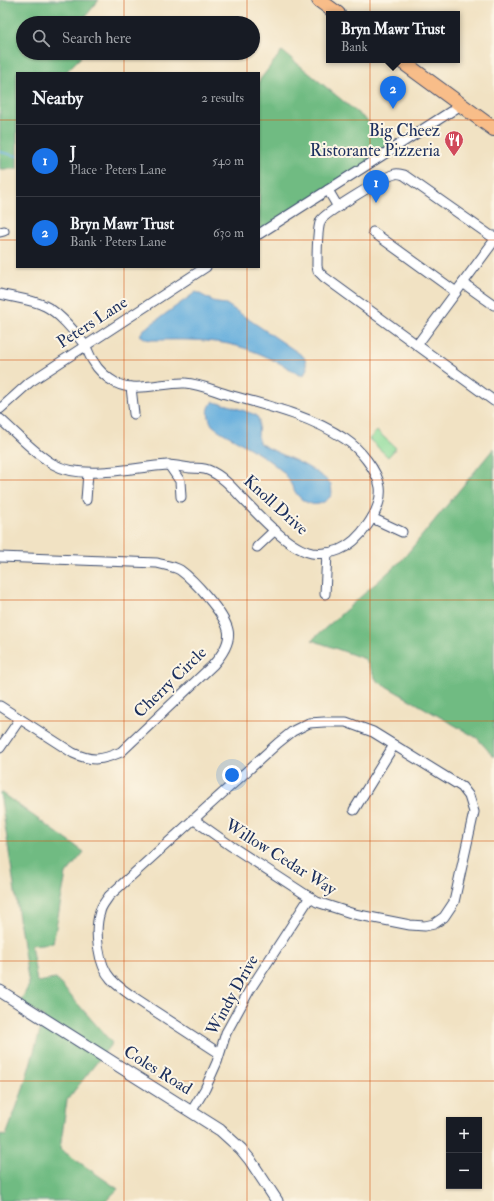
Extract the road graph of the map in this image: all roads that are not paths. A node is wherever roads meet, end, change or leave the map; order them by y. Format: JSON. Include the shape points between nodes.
{"nodes":[{"id":1,"x":319,"y":0,"type":"edge"},
{"id":2,"x":334,"y":11,"type":"edge"},
{"id":3,"x":404,"y":63,"type":"edge"},
{"id":4,"x":461,"y":105,"type":"junction"},
{"id":5,"x":494,"y":129,"type":"edge"},
{"id":6,"x":328,"y":190,"type":"junction"},
{"id":7,"x":338,"y":207,"type":"junction"},
{"id":8,"x":373,"y":232,"type":"dead end"},
{"id":9,"x":260,"y":233,"type":"edge"},
{"id":10,"x":494,"y":236,"type":"edge"},
{"id":11,"x":494,"y":241,"type":"edge"},
{"id":12,"x":204,"y":268,"type":"edge"},
{"id":13,"x":464,"y":282,"type":"junction"},
{"id":14,"x":456,"y":292,"type":"junction"},
{"id":15,"x":0,"y":294,"type":"edge"},
{"id":16,"x":494,"y":305,"type":"edge"},
{"id":17,"x":417,"y":345,"type":"junction"},
{"id":18,"x":85,"y":346,"type":"junction"},
{"id":19,"x":131,"y":387,"type":"junction"},
{"id":20,"x":494,"y":401,"type":"edge"},
{"id":21,"x":0,"y":409,"type":"edge"},
{"id":22,"x":134,"y":414,"type":"dead end"},
{"id":23,"x":0,"y":419,"type":"edge"},
{"id":24,"x":170,"y":465,"type":"junction"},
{"id":25,"x":88,"y":473,"type":"junction"},
{"id":26,"x":181,"y":497,"type":"dead end"},
{"id":27,"x":86,"y":500,"type":"dead end"},
{"id":28,"x":372,"y":518,"type":"junction"},
{"id":29,"x":275,"y":530,"type":"junction"},
{"id":30,"x":402,"y":532,"type":"dead end"},
{"id":31,"x":257,"y":547,"type":"dead end"},
{"id":32,"x":327,"y":553,"type":"junction"},
{"id":33,"x":0,"y":557,"type":"edge"},
{"id":34,"x":325,"y":594,"type":"dead end"},
{"id":35,"x":0,"y":706,"type":"edge"},
{"id":36,"x":20,"y":719,"type":"junction"},
{"id":37,"x":394,"y":745,"type":"junction"},
{"id":38,"x":0,"y":748,"type":"edge"},
{"id":39,"x":354,"y":810,"type":"dead end"},
{"id":40,"x":193,"y":819,"type":"junction"},
{"id":41,"x":310,"y":898,"type":"junction"},
{"id":42,"x":0,"y":991,"type":"edge"},
{"id":43,"x":220,"y":1053,"type":"junction"},
{"id":44,"x":191,"y":1112,"type":"junction"},
{"id":45,"x":277,"y":1201,"type":"edge"}],
"edges":[{"from":1,"to":2,"type":"main road"},
{"from":3,"to":4,"type":"main road"},
{"from":4,"to":5,"type":"main road"},
{"from":4,"to":6,"type":"street"},
{"from":6,"to":7,"type":"street"},
{"from":6,"to":9,"type":"street"},
{"from":7,"to":10,"type":"street","via":[[396,173],[404,175],[490,236]]},
{"from":7,"to":17,"type":"street","via":[[321,220],[318,271]]},
{"from":8,"to":14,"type":"street"},
{"from":11,"to":13,"type":"street"},
{"from":12,"to":18,"type":"street","name":"Peters Lane"},
{"from":13,"to":14,"type":"street"},
{"from":13,"to":16,"type":"street"},
{"from":14,"to":17,"type":"street"},
{"from":15,"to":18,"type":"street","name":"Knoll Drive","via":[[46,306],[62,319]]},
{"from":17,"to":20,"type":"street"},
{"from":18,"to":19,"type":"street","name":"Knoll Drive","via":[[101,372],[120,384]]},
{"from":18,"to":21,"type":"street","name":"Peters Lane","via":[[30,382]]},
{"from":19,"to":22,"type":"street"},
{"from":19,"to":28,"type":"street","name":"Knoll Drive","via":[[184,383],[195,385],[278,408],[320,424],[348,441],[374,469],[380,488],[379,501]]},
{"from":23,"to":25,"type":"street","name":"Knoll Drive","via":[[53,465]]},
{"from":24,"to":25,"type":"street","name":"Knoll Drive"},
{"from":24,"to":26,"type":"street","via":[[180,481]]},
{"from":24,"to":29,"type":"street","name":"Knoll Drive","via":[[207,470],[218,476]]},
{"from":25,"to":27,"type":"street"},
{"from":28,"to":30,"type":"street"},
{"from":28,"to":32,"type":"street","name":"Knoll Drive","via":[[352,542]]},
{"from":29,"to":31,"type":"street"},
{"from":29,"to":32,"type":"street","name":"Knoll Drive","via":[[298,548],[311,553]]},
{"from":32,"to":34,"type":"street"},
{"from":33,"to":36,"type":"street","name":"Cherry Circle","via":[[157,563],[168,566],[179,570],[193,581],[214,605],[228,630],[227,643],[217,661],[121,752],[96,760],[83,758]]},
{"from":35,"to":36,"type":"street","name":"Cherry Circle"},
{"from":36,"to":38,"type":"street"},
{"from":37,"to":39,"type":"street"},
{"from":37,"to":40,"type":"street","name":"Willow Cedar Way","via":[[373,732],[346,722],[309,723],[278,743]]},
{"from":37,"to":41,"type":"street","name":"Willow Cedar Way","via":[[462,787],[469,796],[474,812],[454,902],[444,918],[425,926],[354,914]]},
{"from":40,"to":41,"type":"street","name":"Willow Cedar Way"},
{"from":40,"to":43,"type":"street","name":"Willow Cedar Way","via":[[109,896],[100,910],[98,948],[104,969],[126,992]]},
{"from":41,"to":43,"type":"street","name":"Windy Drive","via":[[249,991],[226,1033]]},
{"from":42,"to":44,"type":"street","name":"Coles Road"},
{"from":43,"to":44,"type":"street","name":"Windy Drive","via":[[205,1089]]},
{"from":44,"to":45,"type":"street","name":"Coles Road","via":[[220,1130],[241,1149]]}]}
